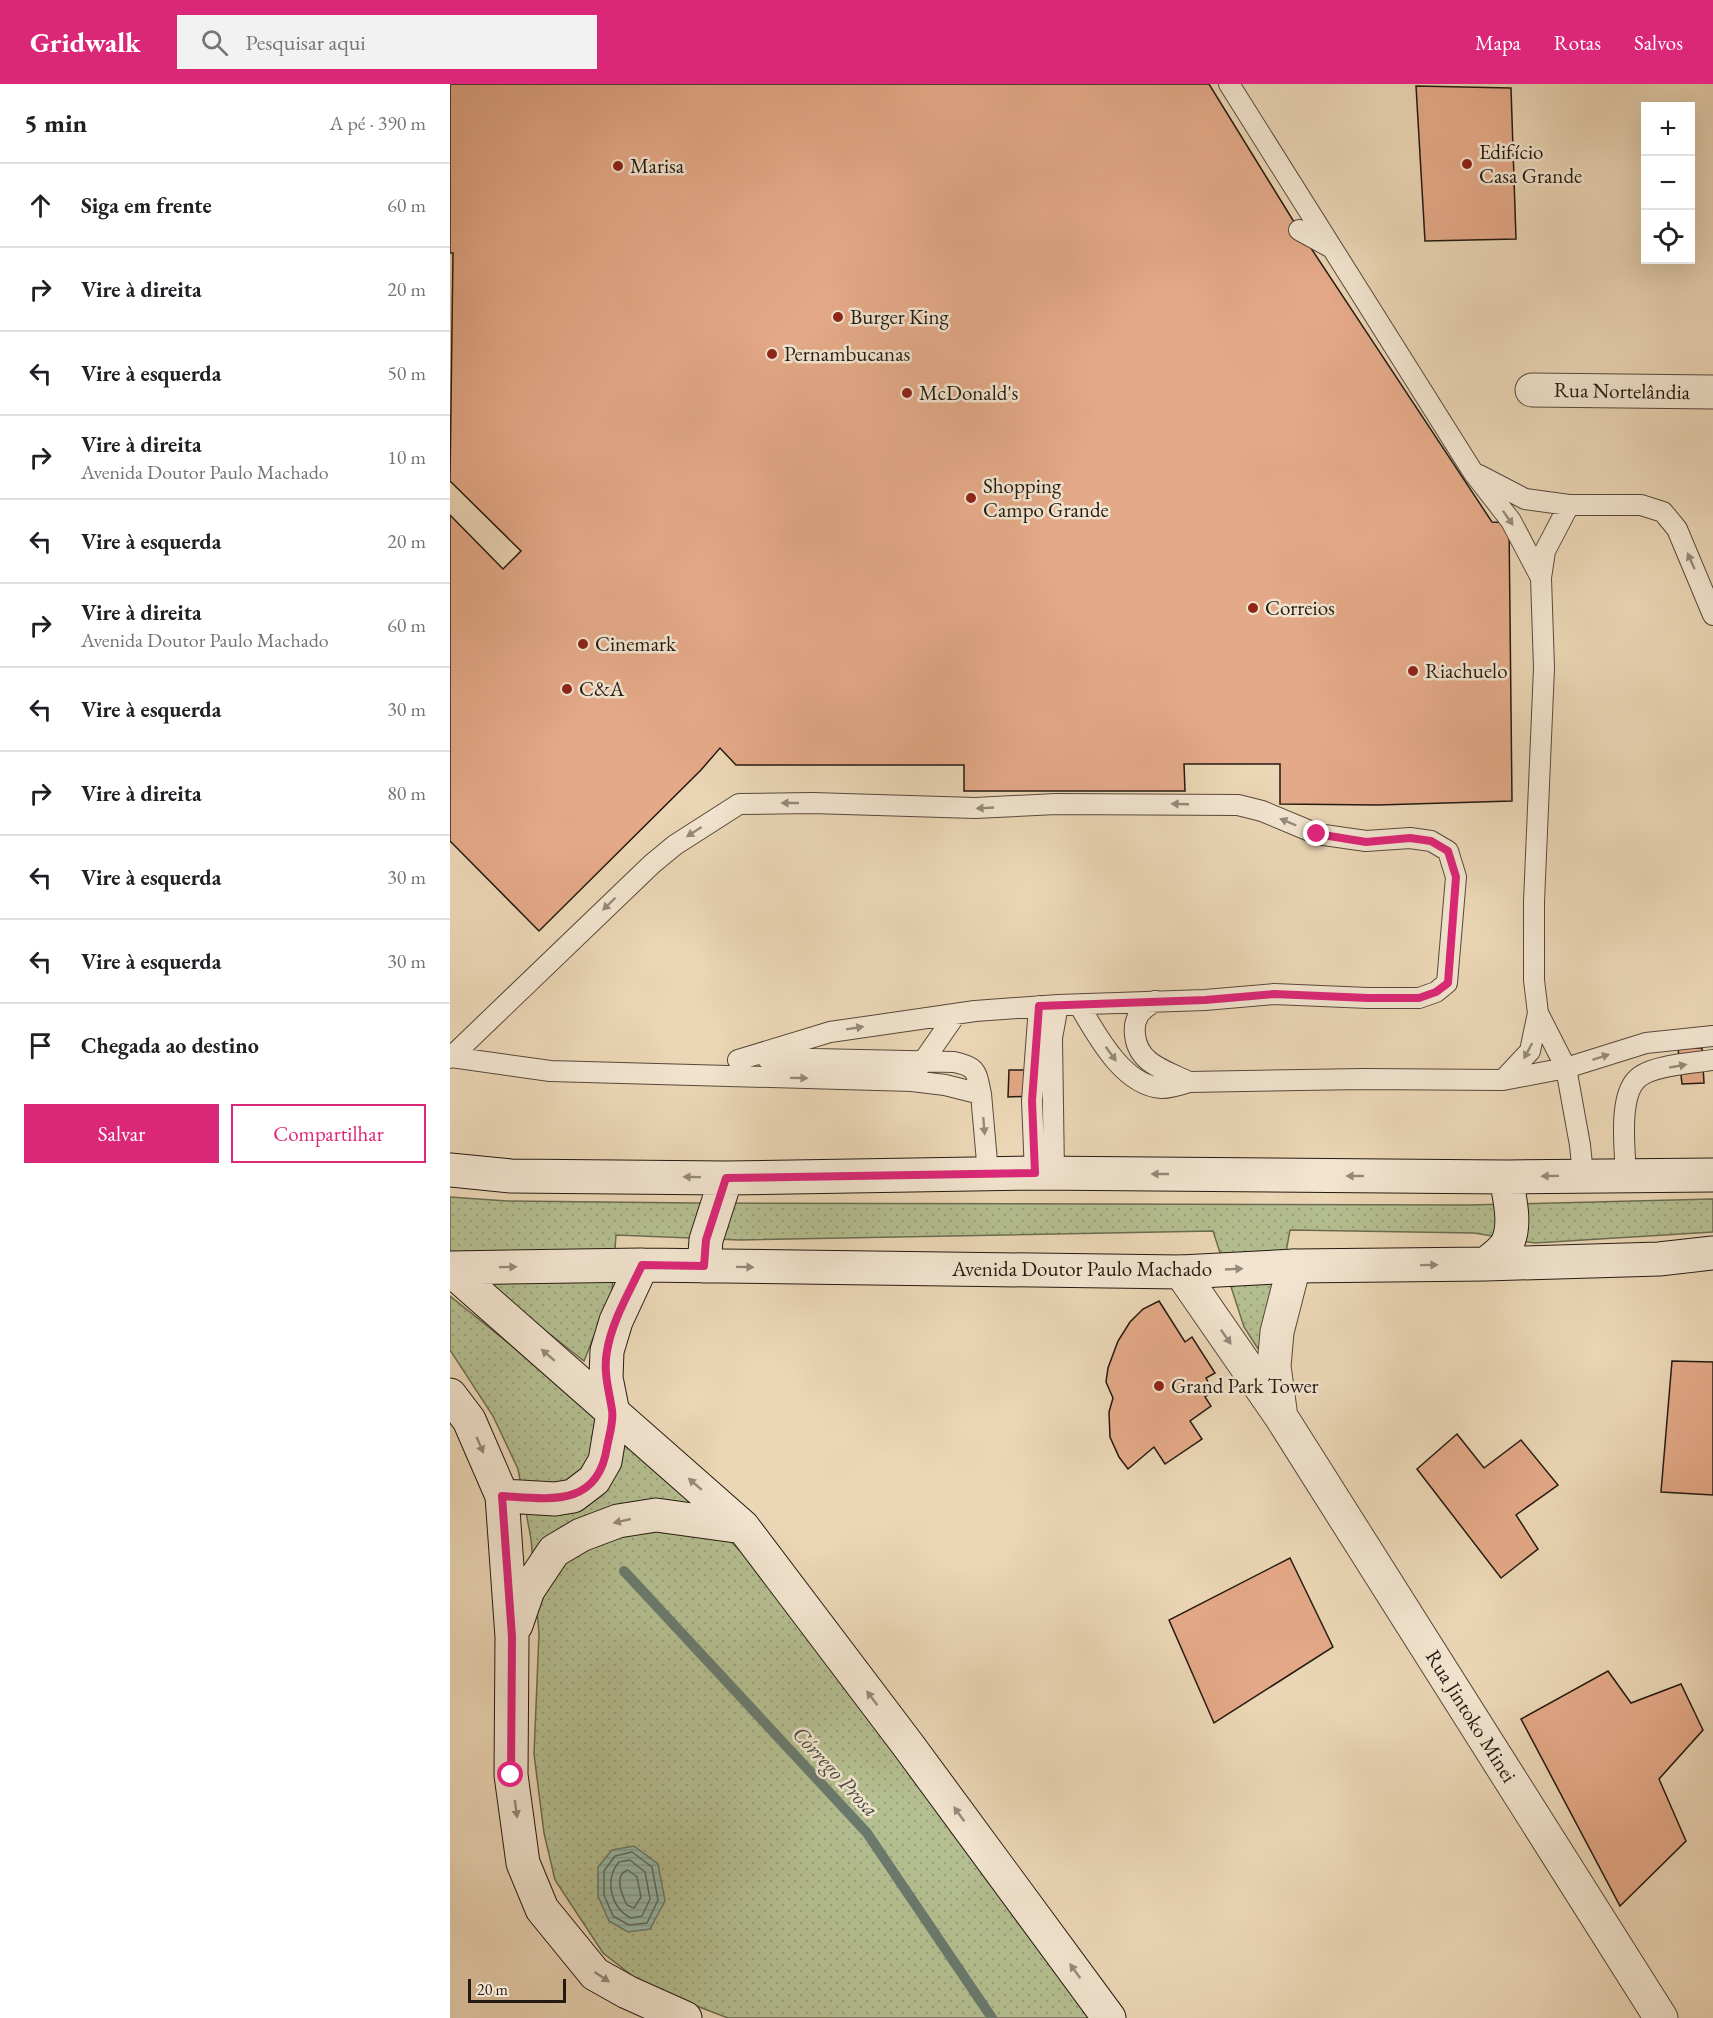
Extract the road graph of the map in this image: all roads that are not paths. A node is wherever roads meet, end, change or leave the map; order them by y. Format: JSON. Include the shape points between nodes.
{"nodes":[{"id":1,"x":1229,"y":84,"type":"edge"},
{"id":2,"x":1299,"y":230,"type":"dead end"},
{"id":3,"x":1332,"y":248,"type":"junction"},
{"id":4,"x":1532,"y":390,"type":"dead end"},
{"id":5,"x":1713,"y":392,"type":"edge"},
{"id":6,"x":1473,"y":472,"type":"junction"},
{"id":7,"x":1569,"y":505,"type":"junction"},
{"id":8,"x":1541,"y":578,"type":"junction"},
{"id":9,"x":1713,"y":615,"type":"edge"},
{"id":10,"x":1155,"y":1001,"type":"junction"},
{"id":11,"x":1079,"y":1005,"type":"junction"},
{"id":12,"x":1048,"y":1006,"type":"junction"},
{"id":13,"x":1538,"y":1013,"type":"junction"},
{"id":14,"x":956,"y":1014,"type":"junction"},
{"id":15,"x":1713,"y":1036,"type":"edge"},
{"id":16,"x":450,"y":1058,"type":"edge"},
{"id":17,"x":1713,"y":1059,"type":"edge"},
{"id":18,"x":922,"y":1061,"type":"junction"},
{"id":19,"x":1566,"y":1068,"type":"junction"},
{"id":20,"x":739,"y":1069,"type":"junction"},
{"id":21,"x":1503,"y":1080,"type":"junction"},
{"id":22,"x":912,"y":1081,"type":"junction"},
{"id":23,"x":1189,"y":1082,"type":"junction"},
{"id":24,"x":981,"y":1094,"type":"junction"},
{"id":25,"x":450,"y":1170,"type":"edge"},
{"id":26,"x":988,"y":1173,"type":"junction"},
{"id":27,"x":1044,"y":1173,"type":"junction"},
{"id":28,"x":1583,"y":1175,"type":"junction"},
{"id":29,"x":1626,"y":1175,"type":"junction"},
{"id":30,"x":1713,"y":1175,"type":"edge"},
{"id":31,"x":1506,"y":1177,"type":"junction"},
{"id":32,"x":726,"y":1178,"type":"junction"},
{"id":33,"x":1713,"y":1253,"type":"edge"},
{"id":34,"x":1659,"y":1258,"type":"junction"},
{"id":35,"x":1713,"y":1263,"type":"edge"},
{"id":36,"x":1486,"y":1264,"type":"junction"},
{"id":37,"x":642,"y":1265,"type":"junction"},
{"id":38,"x":704,"y":1266,"type":"junction"},
{"id":39,"x":1294,"y":1266,"type":"junction"},
{"id":40,"x":450,"y":1268,"type":"edge"},
{"id":41,"x":1181,"y":1272,"type":"junction"},
{"id":42,"x":450,"y":1395,"type":"edge"},
{"id":43,"x":613,"y":1413,"type":"junction"},
{"id":44,"x":1280,"y":1415,"type":"junction"},
{"id":45,"x":502,"y":1496,"type":"junction"},
{"id":46,"x":742,"y":1527,"type":"junction"},
{"id":47,"x":512,"y":1637,"type":"junction"},
{"id":48,"x":685,"y":2018,"type":"edge"},
{"id":49,"x":1110,"y":2018,"type":"edge"},
{"id":50,"x":1661,"y":2018,"type":"edge"}],
"edges":[{"from":1,"to":3,"type":"lane"},
{"from":2,"to":3,"type":"lane"},
{"from":3,"to":6,"type":"lane"},
{"from":4,"to":5,"type":"street","name":"Rua Nortelândia"},
{"from":6,"to":7,"type":"lane","via":[[1525,499]]},
{"from":6,"to":8,"type":"lane","one_way":true,"via":[[1511,521]]},
{"from":7,"to":8,"type":"lane","via":[[1545,551]]},
{"from":9,"to":7,"type":"lane","one_way":true,"via":[[1677,529],[1663,512],[1641,506]]},
{"from":8,"to":13,"type":"lane","via":[[1544,668],[1534,902]]},
{"from":10,"to":11,"type":"lane"},
{"from":10,"to":16,"type":"lane","one_way":true,"via":[[1274,994],[1419,998],[1436,992],[1448,983],[1456,877],[1448,851],[1431,841],[1410,838],[1366,842],[1317,834],[1238,805],[1137,803],[965,808],[739,804],[651,864]]},
{"from":10,"to":23,"type":"lane","via":[[1139,1012],[1134,1025],[1136,1047],[1144,1059]]},
{"from":11,"to":12,"type":"lane"},
{"from":11,"to":23,"type":"lane","one_way":true,"via":[[1117,1062],[1137,1080],[1159,1088]]},
{"from":12,"to":14,"type":"lane"},
{"from":12,"to":27,"type":"lane","via":[[1052,1038]]},
{"from":13,"to":19,"type":"lane"},
{"from":13,"to":21,"type":"lane","one_way":true,"via":[[1530,1051]]},
{"from":14,"to":18,"type":"lane"},
{"from":20,"to":14,"type":"lane","one_way":true,"via":[[830,1032]]},
{"from":19,"to":15,"type":"lane","one_way":true,"via":[[1646,1043]]},
{"from":16,"to":20,"type":"lane","via":[[550,1071]]},
{"from":29,"to":17,"type":"lane","one_way":true,"via":[[1624,1112],[1636,1079],[1654,1070]]},
{"from":18,"to":20,"type":"lane","via":[[787,1057]]},
{"from":18,"to":22,"type":"lane"},
{"from":18,"to":24,"type":"lane","via":[[969,1065],[976,1071]]},
{"from":19,"to":21,"type":"lane"},
{"from":19,"to":28,"type":"lane"},
{"from":20,"to":22,"type":"lane","one_way":true},
{"from":21,"to":23,"type":"lane"},
{"from":22,"to":24,"type":"lane"},
{"from":24,"to":26,"type":"lane","one_way":true},
{"from":32,"to":25,"type":"street","one_way":true,"via":[[511,1176]]},
{"from":26,"to":27,"type":"street"},
{"from":26,"to":32,"type":"street"},
{"from":31,"to":27,"type":"street","one_way":true},
{"from":28,"to":29,"type":"street"},
{"from":28,"to":31,"type":"street","one_way":true},
{"from":29,"to":30,"type":"street"},
{"from":31,"to":36,"type":"street","via":[[1510,1232],[1502,1251]]},
{"from":32,"to":38,"type":"street","via":[[706,1240]]},
{"from":33,"to":34,"type":"street","name":"Avenida Doutor Paulo Machado"},
{"from":34,"to":35,"type":"street"},
{"from":34,"to":36,"type":"street","name":"Avenida Doutor Paulo Machado"},
{"from":39,"to":36,"type":"street","name":"Avenida Doutor Paulo Machado","one_way":true},
{"from":37,"to":38,"type":"street","name":"Avenida Doutor Paulo Machado"},
{"from":40,"to":37,"type":"street","name":"Avenida Doutor Paulo Machado","one_way":true},
{"from":37,"to":43,"type":"street","via":[[616,1321],[607,1352],[606,1378]]},
{"from":38,"to":41,"type":"street","name":"Avenida Doutor Paulo Machado","one_way":true},
{"from":41,"to":39,"type":"street","name":"Avenida Doutor Paulo Machado","one_way":true},
{"from":39,"to":44,"type":"street","name":"Rua Jintoko Minei","via":[[1277,1332],[1274,1366]]},
{"from":43,"to":40,"type":"street","one_way":true},
{"from":41,"to":44,"type":"street","name":"Rua Jintoko Minei","one_way":true},
{"from":42,"to":45,"type":"street","one_way":true,"via":[[469,1420]]},
{"from":43,"to":45,"type":"street","via":[[605,1461],[594,1480],[573,1496],[555,1500]]},
{"from":46,"to":43,"type":"street","one_way":true},
{"from":44,"to":50,"type":"street","name":"Rua Jintoko Minei"},
{"from":45,"to":47,"type":"street"},
{"from":46,"to":47,"type":"street","one_way":true,"via":[[656,1515],[618,1521],[581,1536],[554,1551],[528,1590]]},
{"from":49,"to":46,"type":"street","one_way":true},
{"from":47,"to":48,"type":"street","one_way":true,"via":[[511,1775],[523,1863],[543,1909],[595,1974]]}]}
